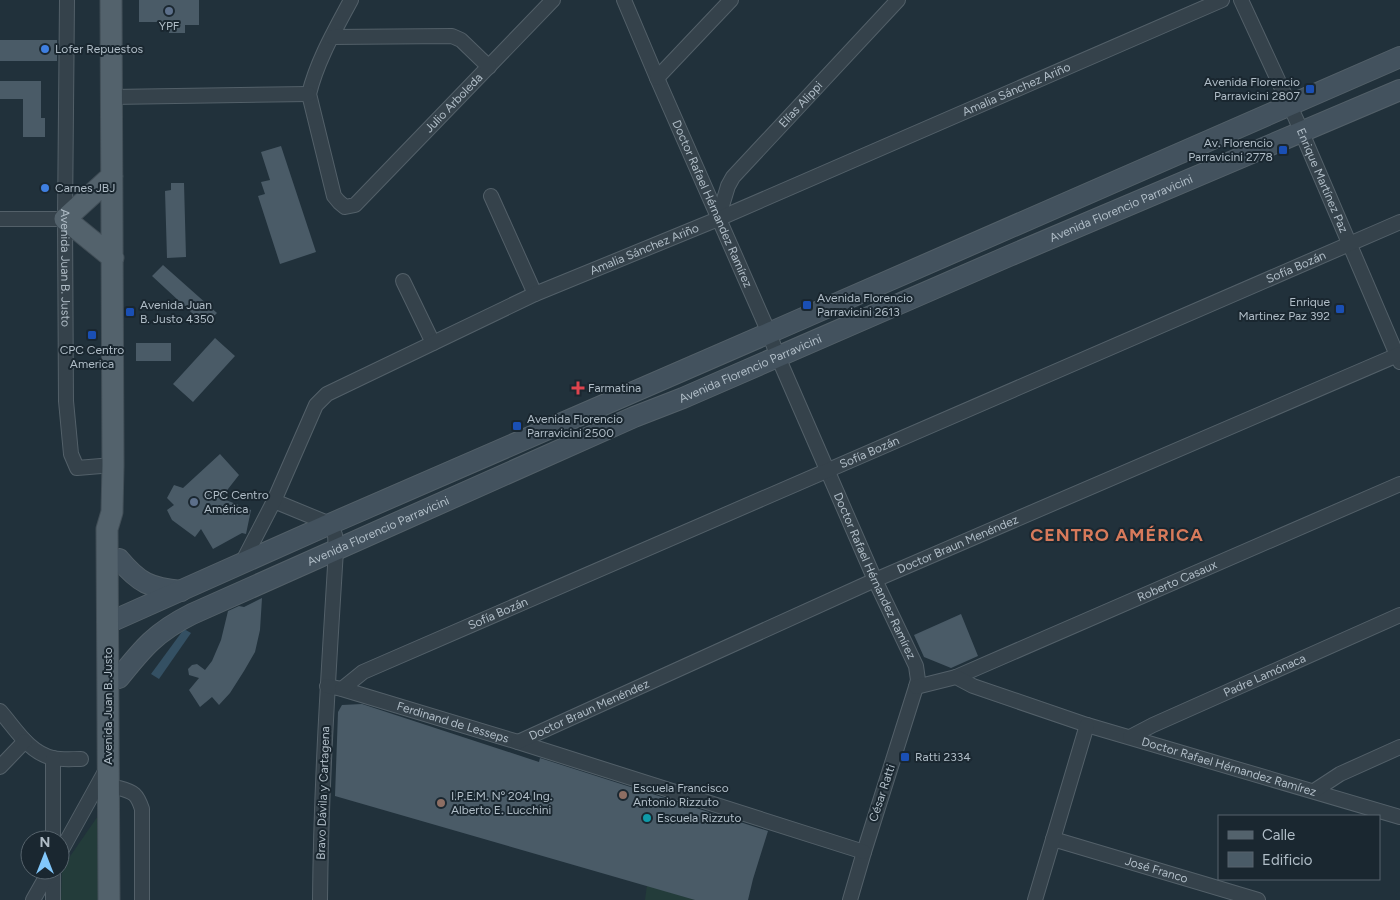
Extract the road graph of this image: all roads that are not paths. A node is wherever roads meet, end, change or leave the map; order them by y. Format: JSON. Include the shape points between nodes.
{"nodes":[{"id":1,"x":67,"y":0,"type":"edge"},
{"id":2,"x":111,"y":0,"type":"edge"},
{"id":3,"x":351,"y":0,"type":"edge"},
{"id":4,"x":553,"y":0,"type":"edge"},
{"id":5,"x":624,"y":0,"type":"edge"},
{"id":6,"x":731,"y":0,"type":"edge"},
{"id":7,"x":898,"y":0,"type":"edge"},
{"id":8,"x":1222,"y":0,"type":"edge"},
{"id":9,"x":1241,"y":0,"type":"edge"},
{"id":10,"x":332,"y":37,"type":"junction"},
{"id":11,"x":1400,"y":57,"type":"edge"},
{"id":12,"x":489,"y":67,"type":"junction"},
{"id":13,"x":656,"y":78,"type":"junction"},
{"id":14,"x":1400,"y":90,"type":"edge"},
{"id":15,"x":309,"y":94,"type":"junction"},
{"id":16,"x":112,"y":97,"type":"junction"},
{"id":17,"x":1289,"y":105,"type":"junction"},
{"id":18,"x":1301,"y":132,"type":"junction"},
{"id":19,"x":112,"y":176,"type":"junction"},
{"id":20,"x":491,"y":196,"type":"dead end"},
{"id":21,"x":0,"y":219,"type":"edge"},
{"id":22,"x":65,"y":219,"type":"junction"},
{"id":23,"x":718,"y":219,"type":"junction"},
{"id":24,"x":1400,"y":222,"type":"edge"},
{"id":25,"x":1350,"y":244,"type":"junction"},
{"id":26,"x":113,"y":258,"type":"junction"},
{"id":27,"x":403,"y":281,"type":"dead end"},
{"id":28,"x":535,"y":294,"type":"junction"},
{"id":29,"x":769,"y":333,"type":"junction"},
{"id":30,"x":433,"y":344,"type":"junction"},
{"id":31,"x":778,"y":357,"type":"junction"},
{"id":32,"x":1399,"y":357,"type":"edge"},
{"id":33,"x":113,"y":465,"type":"junction"},
{"id":34,"x":828,"y":470,"type":"junction"},
{"id":35,"x":1400,"y":484,"type":"edge"},
{"id":36,"x":274,"y":501,"type":"junction"},
{"id":37,"x":112,"y":512,"type":"junction"},
{"id":38,"x":330,"y":524,"type":"junction"},
{"id":39,"x":336,"y":550,"type":"junction"},
{"id":40,"x":118,"y":559,"type":"junction"},
{"id":41,"x":242,"y":563,"type":"junction"},
{"id":42,"x":875,"y":580,"type":"junction"},
{"id":43,"x":181,"y":591,"type":"junction"},
{"id":44,"x":1400,"y":615,"type":"edge"},
{"id":45,"x":113,"y":620,"type":"junction"},
{"id":46,"x":119,"y":678,"type":"junction"},
{"id":47,"x":956,"y":678,"type":"junction"},
{"id":48,"x":327,"y":686,"type":"junction"},
{"id":49,"x":916,"y":687,"type":"junction"},
{"id":50,"x":342,"y":689,"type":"junction"},
{"id":51,"x":0,"y":711,"type":"edge"},
{"id":52,"x":1087,"y":725,"type":"junction"},
{"id":53,"x":1130,"y":737,"type":"junction"},
{"id":54,"x":25,"y":741,"type":"junction"},
{"id":55,"x":518,"y":742,"type":"junction"},
{"id":56,"x":1400,"y":747,"type":"edge"},
{"id":57,"x":53,"y":758,"type":"junction"},
{"id":58,"x":81,"y":759,"type":"dead end"},
{"id":59,"x":109,"y":765,"type":"junction"},
{"id":60,"x":0,"y":767,"type":"edge"},
{"id":61,"x":119,"y":788,"type":"junction"},
{"id":62,"x":1314,"y":791,"type":"junction"},
{"id":63,"x":1400,"y":817,"type":"edge"},
{"id":64,"x":53,"y":830,"type":"edge"},
{"id":65,"x":70,"y":835,"type":"edge"},
{"id":66,"x":1053,"y":839,"type":"junction"},
{"id":67,"x":864,"y":852,"type":"junction"},
{"id":68,"x":46,"y":880,"type":"edge"},
{"id":69,"x":52,"y":880,"type":"edge"},
{"id":70,"x":33,"y":900,"type":"edge"},
{"id":71,"x":53,"y":900,"type":"edge"},
{"id":72,"x":109,"y":900,"type":"edge"},
{"id":73,"x":120,"y":900,"type":"edge"},
{"id":74,"x":142,"y":900,"type":"edge"},
{"id":75,"x":320,"y":900,"type":"edge"},
{"id":76,"x":850,"y":900,"type":"edge"},
{"id":77,"x":1035,"y":900,"type":"edge"},
{"id":78,"x":1258,"y":900,"type":"edge"}],
"edges":[{"from":1,"to":22,"type":"street","name":"Avenida Juan B. Justo"},
{"from":2,"to":16,"type":"main road","name":"Avenida Juan B. Justo"},
{"from":3,"to":10,"type":"street"},
{"from":4,"to":12,"type":"street","name":"Julio Arboleda"},
{"from":5,"to":13,"type":"street","name":"Doctor Rafael Hérnandez Ramírez"},
{"from":6,"to":13,"type":"street"},
{"from":7,"to":23,"type":"street","name":"Elías Alippi","via":[[733,177]]},
{"from":8,"to":23,"type":"street","name":"Amalia Sánchez Ariño"},
{"from":9,"to":17,"type":"street","name":"Enrique Martínez Paz"},
{"from":10,"to":12,"type":"street","via":[[452,36],[461,40]]},
{"from":10,"to":15,"type":"street"},
{"from":11,"to":17,"type":"main road","name":"Avenida Florencio Parravicini"},
{"from":12,"to":15,"type":"street","name":"Julio Arboleda","via":[[356,206],[345,207],[334,196]]},
{"from":13,"to":23,"type":"street","name":"Doctor Rafael Hérnandez Ramírez"},
{"from":14,"to":18,"type":"main road","name":"Avenida Florencio Parravicini"},
{"from":15,"to":16,"type":"street"},
{"from":16,"to":19,"type":"main road","name":"Avenida Juan B. Justo"},
{"from":17,"to":18,"type":"street","name":"Enrique Martínez Paz"},
{"from":17,"to":29,"type":"main road","name":"Avenida Florencio Parravicini"},
{"from":18,"to":25,"type":"street","name":"Enrique Martínez Paz"},
{"from":18,"to":31,"type":"main road","name":"Avenida Florencio Parravicini"},
{"from":19,"to":22,"type":"main road"},
{"from":19,"to":26,"type":"main road","name":"Avenida Juan B. Justo"},
{"from":20,"to":28,"type":"street"},
{"from":21,"to":22,"type":"street"},
{"from":22,"to":26,"type":"main road"},
{"from":22,"to":33,"type":"street","name":"Avenida Juan B. Justo","via":[[66,401],[71,454],[77,468]]},
{"from":23,"to":28,"type":"street","name":"Amalia Sánchez Ariño"},
{"from":23,"to":29,"type":"street","name":"Doctor Rafael Hérnandez Ramírez"},
{"from":24,"to":25,"type":"street","name":"Sofía Bozán"},
{"from":25,"to":32,"type":"street","name":"Enrique Martínez Paz"},
{"from":25,"to":34,"type":"street","name":"Sofía Bozán"},
{"from":26,"to":33,"type":"main road","name":"Avenida Juan B. Justo"},
{"from":27,"to":30,"type":"street"},
{"from":28,"to":30,"type":"street","name":"Amalia Sánchez Ariño"},
{"from":29,"to":31,"type":"street","name":"Doctor Rafael Hérnandez Ramírez"},
{"from":29,"to":38,"type":"main road","name":"Avenida Florencio Parravicini"},
{"from":30,"to":36,"type":"street","name":"Amalia Sánchez Ariño","via":[[320,400]]},
{"from":31,"to":34,"type":"street","name":"Doctor Rafael Hérnandez Ramírez"},
{"from":31,"to":39,"type":"main road","name":"Avenida Florencio Parravicini","via":[[634,417]]},
{"from":32,"to":42,"type":"street","name":"Doctor Braun Menéndez"},
{"from":33,"to":37,"type":"main road","name":"Avenida Juan B. Justo"},
{"from":34,"to":42,"type":"street","name":"Doctor Rafael Hérnandez Ramírez"},
{"from":34,"to":50,"type":"street","name":"Sofía Bozán","via":[[363,672]]},
{"from":35,"to":47,"type":"street","name":"Roberto Casaux"},
{"from":36,"to":38,"type":"street"},
{"from":36,"to":41,"type":"street","name":"Amalia Sánchez Ariño"},
{"from":37,"to":40,"type":"main road","name":"Avenida Juan B. Justo","via":[[118,529]]},
{"from":37,"to":45,"type":"main road","name":"Avenida Juan B. Justo","via":[[108,529]]},
{"from":38,"to":39,"type":"street","name":"Bravo Dávila y Cartagena","via":[[336,535]]},
{"from":38,"to":41,"type":"main road","name":"Avenida Florencio Parravicini"},
{"from":39,"to":46,"type":"main road","name":"Avenida Florencio Parravicini","via":[[178,620],[153,638]]},
{"from":39,"to":48,"type":"street","name":"Bravo Dávila y Cartagena"},
{"from":40,"to":43,"type":"main road","via":[[149,585]]},
{"from":40,"to":45,"type":"main road","name":"Avenida Juan B. Justo"},
{"from":41,"to":43,"type":"main road","name":"Avenida Florencio Parravicini"},
{"from":42,"to":49,"type":"street","name":"Doctor Rafael Hérnandez Ramírez","via":[[916,666]]},
{"from":42,"to":55,"type":"street","name":"Doctor Braun Menéndez"},
{"from":43,"to":45,"type":"main road","name":"Avenida Florencio Parravicini"},
{"from":44,"to":53,"type":"street","name":"Padre Lamónaca"},
{"from":45,"to":46,"type":"main road","name":"Avenida Juan B. Justo"},
{"from":45,"to":59,"type":"main road","name":"Avenida Juan B. Justo"},
{"from":46,"to":61,"type":"main road","name":"Avenida Juan B. Justo"},
{"from":47,"to":49,"type":"street"},
{"from":47,"to":52,"type":"street","name":"Doctor Rafael Hérnandez Ramírez"},
{"from":48,"to":50,"type":"street","name":"Ferdinand de Lesseps"},
{"from":48,"to":75,"type":"street","name":"Bravo Dávila y Cartagena"},
{"from":49,"to":67,"type":"street","name":"César Ratti"},
{"from":50,"to":55,"type":"street","name":"Ferdinand de Lesseps"},
{"from":51,"to":54,"type":"street"},
{"from":52,"to":53,"type":"street","name":"Doctor Rafael Hérnandez Ramírez"},
{"from":52,"to":66,"type":"street"},
{"from":53,"to":62,"type":"street","name":"Doctor Rafael Hérnandez Ramírez"},
{"from":54,"to":57,"type":"street","via":[[38,752]]},
{"from":54,"to":60,"type":"street"},
{"from":55,"to":67,"type":"street","name":"Ferdinand de Lesseps"},
{"from":56,"to":62,"type":"street","via":[[1340,774]]},
{"from":57,"to":58,"type":"street"},
{"from":57,"to":64,"type":"street"},
{"from":59,"to":65,"type":"street"},
{"from":59,"to":72,"type":"main road","name":"Avenida Juan B. Justo"},
{"from":61,"to":73,"type":"main road","name":"Avenida Juan B. Justo"},
{"from":61,"to":74,"type":"street","via":[[132,791],[142,809]]},
{"from":62,"to":63,"type":"street","name":"Doctor Rafael Hérnandez Ramírez"},
{"from":66,"to":77,"type":"street"},
{"from":66,"to":78,"type":"street","name":"José Franco"},
{"from":67,"to":76,"type":"street","name":"César Ratti"},
{"from":68,"to":70,"type":"street"},
{"from":69,"to":71,"type":"street"}]}
